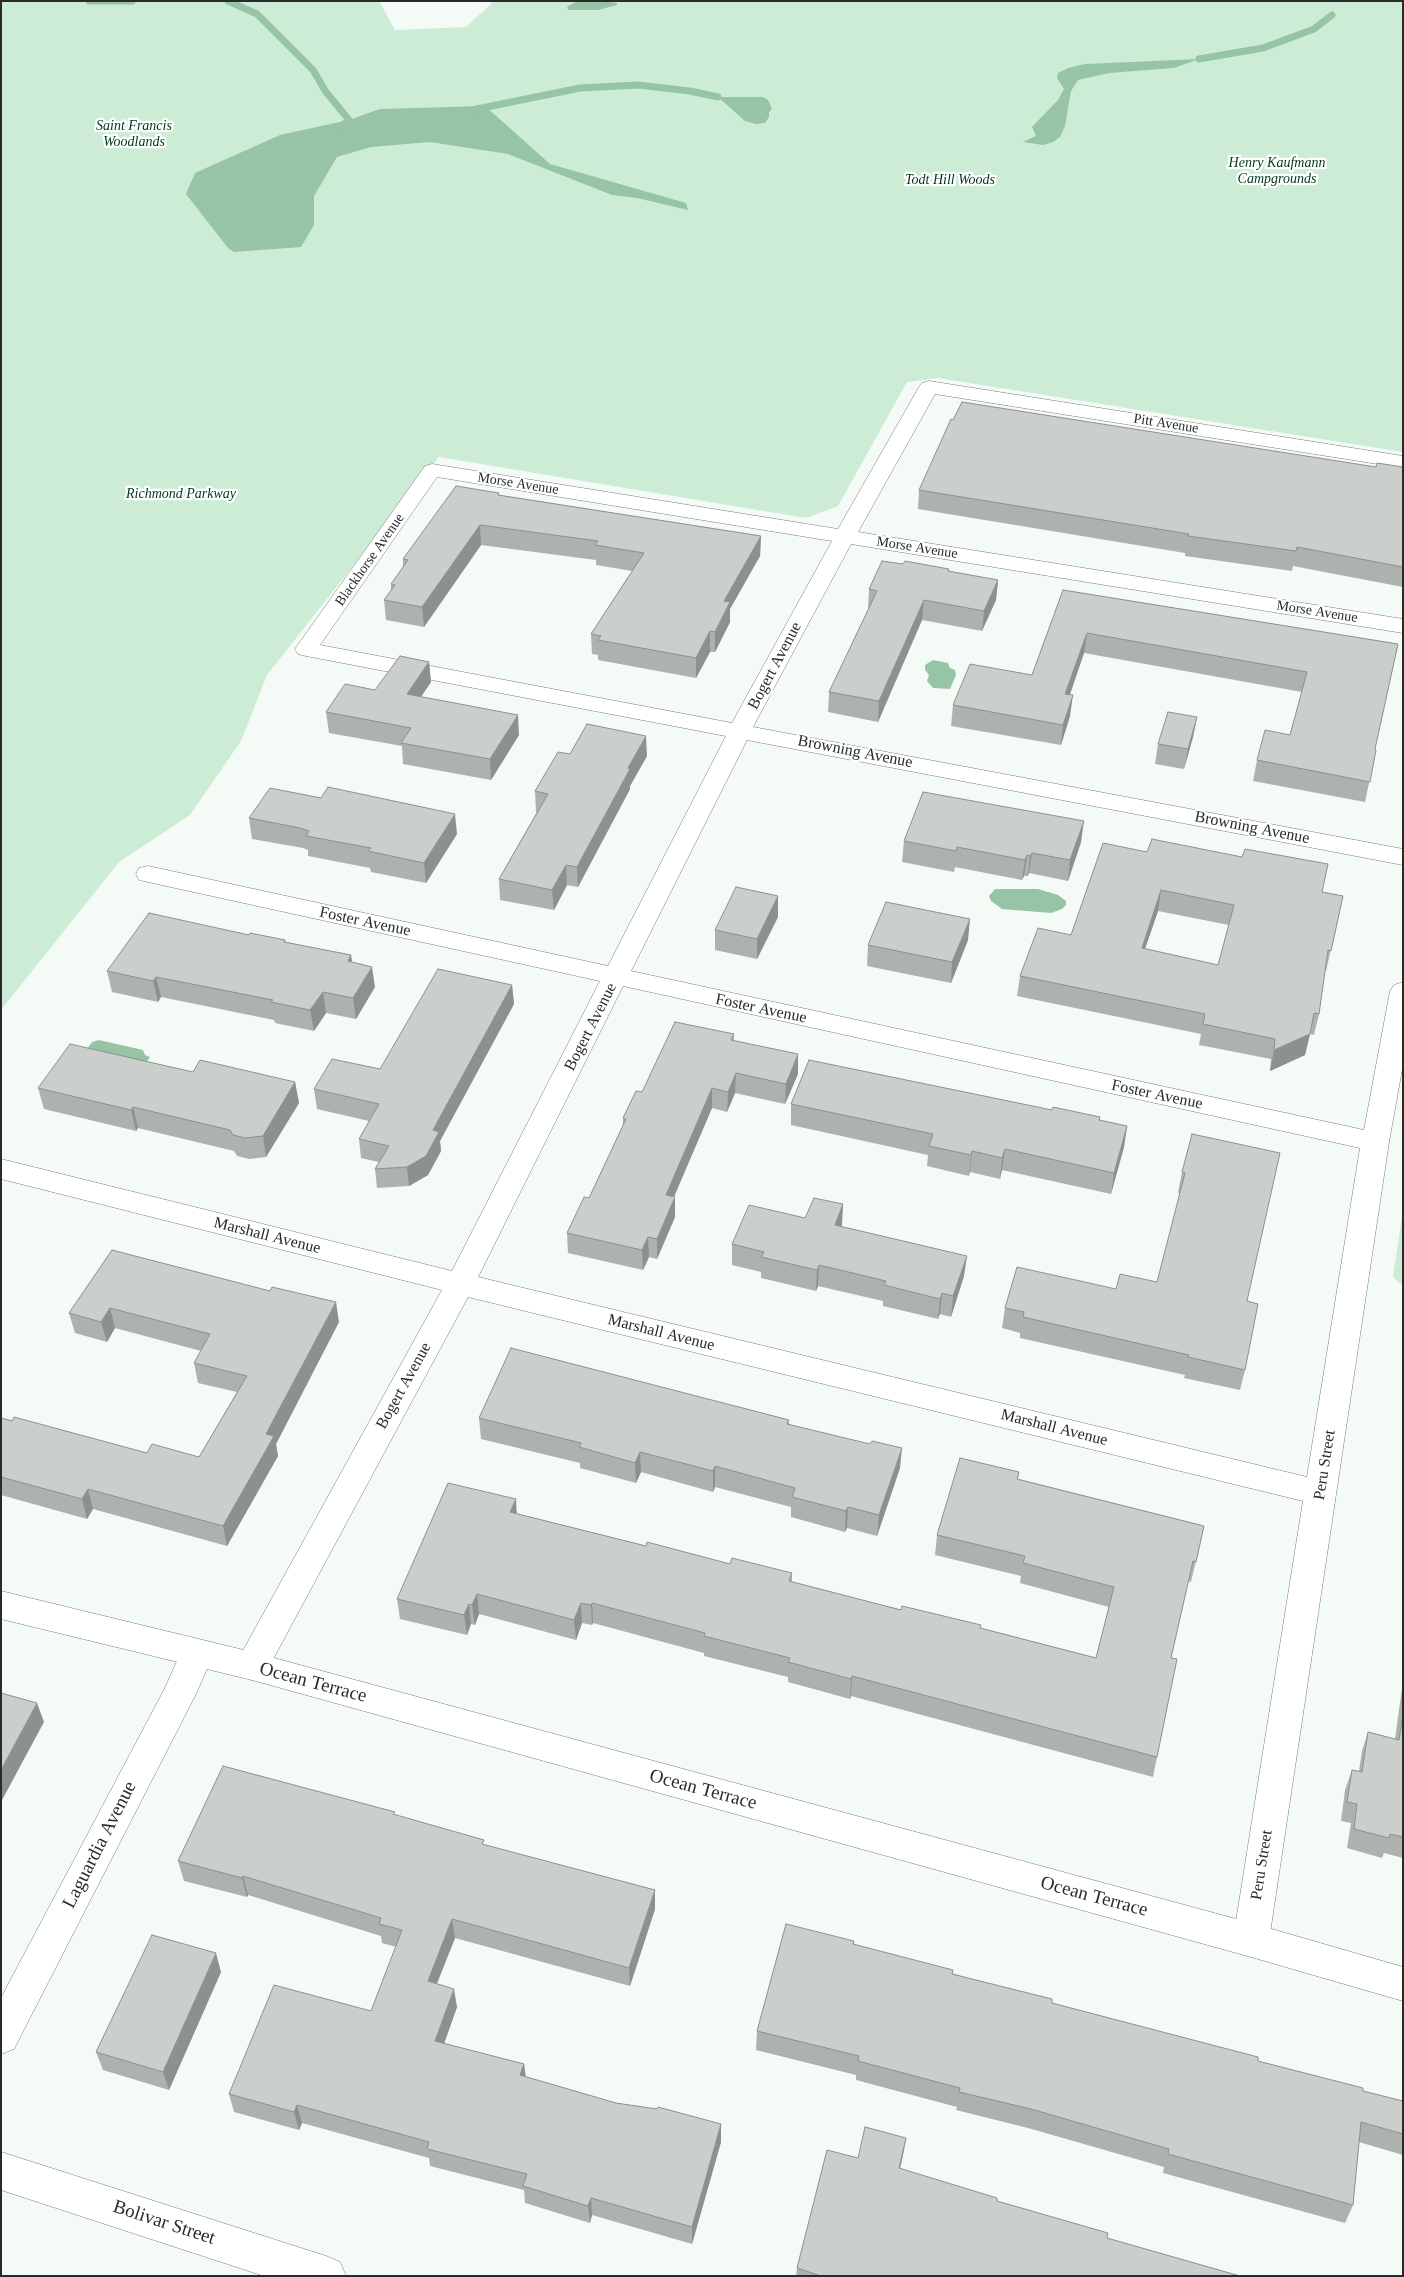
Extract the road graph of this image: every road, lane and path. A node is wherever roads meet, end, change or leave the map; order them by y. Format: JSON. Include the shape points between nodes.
{"nodes":[{"id":1,"x":929,"y":387,"type":"joint"},
{"id":2,"x":1403,"y":462,"type":"edge"},
{"id":3,"x":432,"y":470,"type":"joint"},
{"id":4,"x":845,"y":536,"type":"junction"},
{"id":5,"x":1403,"y":626,"type":"edge"},
{"id":6,"x":306,"y":649,"type":"joint"},
{"id":7,"x":740,"y":730,"type":"junction"},
{"id":8,"x":1403,"y":857,"type":"edge"},
{"id":9,"x":148,"y":874,"type":"dead end"},
{"id":10,"x":616,"y":978,"type":"junction"},
{"id":11,"x":1403,"y":991,"type":"edge"},
{"id":12,"x":1375,"y":1142,"type":"junction"},
{"id":13,"x":1,"y":1169,"type":"edge"},
{"id":14,"x":460,"y":1284,"type":"junction"},
{"id":15,"x":1321,"y":1493,"type":"junction"},
{"id":16,"x":1,"y":1605,"type":"edge"},
{"id":17,"x":197,"y":1653,"type":"junction"},
{"id":18,"x":252,"y":1666,"type":"junction"},
{"id":19,"x":1251,"y":1940,"type":"junction"},
{"id":20,"x":1403,"y":1984,"type":"edge"},
{"id":21,"x":1,"y":2036,"type":"edge"},
{"id":22,"x":1,"y":2171,"type":"edge"},
{"id":23,"x":326,"y":2276,"type":"edge"}],
"edges":[{"from":1,"to":2,"type":"street","name":"Pitt Avenue"},
{"from":1,"to":4,"type":"street","name":"Bogert Avenue"},
{"from":3,"to":4,"type":"street","name":"Morse Avenue"},
{"from":3,"to":6,"type":"street","name":"Blackhorse Avenue"},
{"from":4,"to":5,"type":"street","name":"Morse Avenue"},
{"from":4,"to":7,"type":"street","name":"Bogert Avenue"},
{"from":6,"to":7,"type":"street","name":"Browning Avenue"},
{"from":7,"to":8,"type":"street","name":"Browning Avenue"},
{"from":7,"to":10,"type":"street","name":"Bogert Avenue"},
{"from":9,"to":10,"type":"street","name":"Foster Avenue"},
{"from":10,"to":12,"type":"street","name":"Foster Avenue"},
{"from":10,"to":14,"type":"street","name":"Bogert Avenue"},
{"from":11,"to":12,"type":"street","name":"Peru Street"},
{"from":12,"to":15,"type":"street","name":"Peru Street"},
{"from":13,"to":14,"type":"street","name":"Marshall Avenue"},
{"from":14,"to":15,"type":"street","name":"Marshall Avenue"},
{"from":14,"to":18,"type":"street","name":"Bogert Avenue"},
{"from":15,"to":19,"type":"street","name":"Peru Street"},
{"from":16,"to":17,"type":"street","name":"Ocean Terrace"},
{"from":17,"to":18,"type":"street","name":"Ocean Terrace"},
{"from":17,"to":21,"type":"street","name":"Laguardia Avenue","via":[[179,1694]]},
{"from":18,"to":19,"type":"street","name":"Ocean Terrace"},
{"from":19,"to":20,"type":"street","name":"Ocean Terrace"},
{"from":22,"to":23,"type":"street","name":"Bolivar Street"}]}
